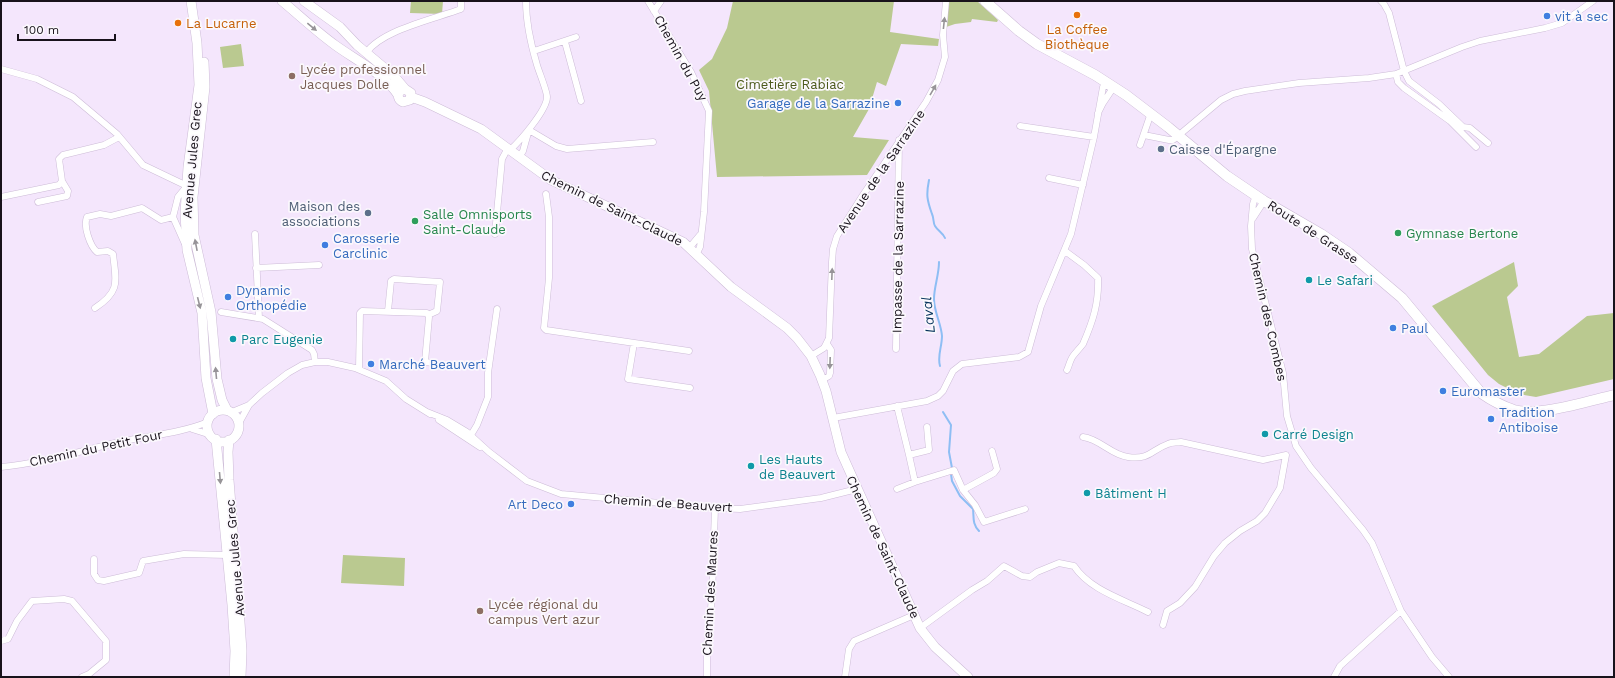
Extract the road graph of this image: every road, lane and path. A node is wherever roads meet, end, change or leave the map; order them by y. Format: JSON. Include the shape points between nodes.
{"nodes":[{"id":1,"x":191,"y":1,"type":"edge"},
{"id":2,"x":197,"y":1,"type":"edge"},
{"id":3,"x":282,"y":1,"type":"edge"},
{"id":4,"x":304,"y":1,"type":"edge"},
{"id":5,"x":461,"y":1,"type":"edge"},
{"id":6,"x":526,"y":1,"type":"edge"},
{"id":7,"x":648,"y":1,"type":"edge"},
{"id":8,"x":661,"y":1,"type":"edge"},
{"id":9,"x":946,"y":1,"type":"edge"},
{"id":10,"x":985,"y":1,"type":"edge"},
{"id":11,"x":993,"y":1,"type":"edge"},
{"id":12,"x":1381,"y":1,"type":"edge"},
{"id":13,"x":1593,"y":1,"type":"edge"},
{"id":14,"x":654,"y":11,"type":"junction"},
{"id":15,"x":576,"y":37,"type":"dead end"},
{"id":16,"x":565,"y":42,"type":"junction"},
{"id":17,"x":1046,"y":47,"type":"junction"},
{"id":18,"x":534,"y":51,"type":"junction"},
{"id":19,"x":366,"y":53,"type":"junction"},
{"id":20,"x":1,"y":69,"type":"edge"},
{"id":21,"x":1404,"y":71,"type":"junction"},
{"id":22,"x":1396,"y":74,"type":"junction"},
{"id":23,"x":1109,"y":84,"type":"junction"},
{"id":24,"x":405,"y":89,"type":"junction"},
{"id":25,"x":398,"y":95,"type":"junction"},
{"id":26,"x":411,"y":97,"type":"junction"},
{"id":27,"x":581,"y":101,"type":"dead end"},
{"id":28,"x":1151,"y":113,"type":"junction"},
{"id":29,"x":1020,"y":126,"type":"dead end"},
{"id":30,"x":529,"y":131,"type":"junction"},
{"id":31,"x":1144,"y":134,"type":"junction"},
{"id":32,"x":1179,"y":135,"type":"junction"},
{"id":33,"x":119,"y":137,"type":"junction"},
{"id":34,"x":1094,"y":137,"type":"junction"},
{"id":35,"x":899,"y":140,"type":"junction"},
{"id":36,"x":653,"y":142,"type":"dead end"},
{"id":37,"x":1488,"y":143,"type":"dead end"},
{"id":38,"x":1140,"y":145,"type":"dead end"},
{"id":39,"x":1476,"y":147,"type":"dead end"},
{"id":40,"x":509,"y":149,"type":"junction"},
{"id":41,"x":519,"y":157,"type":"junction"},
{"id":42,"x":1049,"y":178,"type":"dead end"},
{"id":43,"x":62,"y":181,"type":"junction"},
{"id":44,"x":1082,"y":185,"type":"junction"},
{"id":45,"x":187,"y":186,"type":"junction"},
{"id":46,"x":546,"y":194,"type":"dead end"},
{"id":47,"x":1,"y":197,"type":"edge"},
{"id":48,"x":1260,"y":198,"type":"junction"},
{"id":49,"x":38,"y":202,"type":"dead end"},
{"id":50,"x":173,"y":217,"type":"junction"},
{"id":51,"x":1252,"y":219,"type":"junction"},
{"id":52,"x":255,"y":234,"type":"dead end"},
{"id":53,"x":495,"y":234,"type":"dead end"},
{"id":54,"x":187,"y":250,"type":"junction"},
{"id":55,"x":693,"y":250,"type":"junction"},
{"id":56,"x":1065,"y":252,"type":"junction"},
{"id":57,"x":320,"y":265,"type":"dead end"},
{"id":58,"x":256,"y":268,"type":"junction"},
{"id":59,"x":95,"y":308,"type":"dead end"},
{"id":60,"x":497,"y":309,"type":"dead end"},
{"id":61,"x":388,"y":311,"type":"junction"},
{"id":62,"x":221,"y":312,"type":"dead end"},
{"id":63,"x":428,"y":315,"type":"junction"},
{"id":64,"x":259,"y":318,"type":"junction"},
{"id":65,"x":634,"y":344,"type":"junction"},
{"id":66,"x":827,"y":344,"type":"junction"},
{"id":67,"x":896,"y":349,"type":"dead end"},
{"id":68,"x":689,"y":351,"type":"dead end"},
{"id":69,"x":811,"y":356,"type":"junction"},
{"id":70,"x":315,"y":362,"type":"junction"},
{"id":71,"x":433,"y":363,"type":"dead end"},
{"id":72,"x":359,"y":369,"type":"junction"},
{"id":73,"x":1067,"y":370,"type":"dead end"},
{"id":74,"x":822,"y":380,"type":"junction"},
{"id":75,"x":690,"y":388,"type":"dead end"},
{"id":76,"x":1614,"y":395,"type":"edge"},
{"id":77,"x":249,"y":405,"type":"junction"},
{"id":78,"x":896,"y":406,"type":"junction"},
{"id":79,"x":229,"y":411,"type":"junction"},
{"id":80,"x":427,"y":412,"type":"junction"},
{"id":81,"x":213,"y":414,"type":"junction"},
{"id":82,"x":833,"y":418,"type":"junction"},
{"id":83,"x":208,"y":422,"type":"junction"},
{"id":84,"x":239,"y":423,"type":"junction"},
{"id":85,"x":927,"y":427,"type":"dead end"},
{"id":86,"x":190,"y":429,"type":"junction"},
{"id":87,"x":471,"y":435,"type":"junction"},
{"id":88,"x":213,"y":437,"type":"junction"},
{"id":89,"x":1083,"y":438,"type":"dead end"},
{"id":90,"x":229,"y":440,"type":"junction"},
{"id":91,"x":992,"y":451,"type":"dead end"},
{"id":92,"x":489,"y":452,"type":"junction"},
{"id":93,"x":909,"y":455,"type":"junction"},
{"id":94,"x":1,"y":467,"type":"edge"},
{"id":95,"x":915,"y":482,"type":"junction"},
{"id":96,"x":857,"y":489,"type":"junction"},
{"id":97,"x":897,"y":489,"type":"dead end"},
{"id":98,"x":963,"y":490,"type":"junction"},
{"id":99,"x":715,"y":508,"type":"junction"},
{"id":100,"x":1025,"y":509,"type":"dead end"},
{"id":101,"x":222,"y":555,"type":"junction"},
{"id":102,"x":94,"y":559,"type":"dead end"},
{"id":103,"x":1401,"y":611,"type":"junction"},
{"id":104,"x":1148,"y":612,"type":"dead end"},
{"id":105,"x":914,"y":615,"type":"junction"},
{"id":106,"x":1163,"y":625,"type":"dead end"},
{"id":107,"x":920,"y":628,"type":"junction"},
{"id":108,"x":1,"y":641,"type":"edge"},
{"id":109,"x":82,"y":677,"type":"edge"},
{"id":110,"x":234,"y":677,"type":"edge"},
{"id":111,"x":241,"y":677,"type":"edge"},
{"id":112,"x":707,"y":677,"type":"edge"},
{"id":113,"x":845,"y":677,"type":"edge"},
{"id":114,"x":968,"y":677,"type":"edge"},
{"id":115,"x":1334,"y":677,"type":"edge"},
{"id":116,"x":1449,"y":677,"type":"edge"}],
"edges":[{"from":1,"to":45,"type":"street","name":"Avenue Jules Grec","via":[[199,85]]},
{"from":79,"to":2,"type":"street","name":"Avenue Jules Grec","one_way":true,"via":[[222,400],[217,379],[211,312],[194,235],[193,197],[205,78]]},
{"from":3,"to":25,"type":"street","one_way":true,"via":[[334,44],[385,81]]},
{"from":4,"to":19,"type":"street","via":[[340,27]]},
{"from":5,"to":19,"type":"street","via":[[461,9],[387,34]]},
{"from":6,"to":18,"type":"street","via":[[526,17]]},
{"from":7,"to":14,"type":"street","name":"Chemin du Puy"},
{"from":8,"to":14,"type":"street"},
{"from":35,"to":9,"type":"street","name":"Avenue de la Sarrazine","one_way":true,"via":[[926,102],[942,71],[945,57],[943,34]]},
{"from":10,"to":17,"type":"main road","name":"Route de Grasse","via":[[1019,31],[1037,44]]},
{"from":11,"to":17,"type":"main road","name":"Route de Grasse"},
{"from":12,"to":21,"type":"street","via":[[1389,13]]},
{"from":13,"to":21,"type":"street","via":[[1562,23],[1474,43]]},
{"from":14,"to":55,"type":"street","name":"Chemin du Puy","via":[[691,72],[709,111],[700,248]]},
{"from":15,"to":16,"type":"street"},
{"from":16,"to":18,"type":"street"},
{"from":16,"to":27,"type":"street"},
{"from":17,"to":23,"type":"main road","name":"Route de Grasse"},
{"from":18,"to":30,"type":"street","via":[[547,97]]},
{"from":19,"to":24,"type":"street","via":[[394,76]]},
{"from":20,"to":33,"type":"street","via":[[37,79],[73,97]]},
{"from":21,"to":22,"type":"street"},
{"from":21,"to":37,"type":"street","via":[[1415,86],[1463,127],[1470,128]]},
{"from":22,"to":32,"type":"street","via":[[1299,83],[1233,94],[1220,100]]},
{"from":22,"to":39,"type":"street","via":[[1398,82],[1404,88],[1450,121]]},
{"from":23,"to":28,"type":"main road","name":"Route de Grasse"},
{"from":23,"to":34,"type":"street","via":[[1111,91],[1098,114]]},
{"from":24,"to":25,"type":"street"},
{"from":24,"to":26,"type":"street","via":[[411,93]]},
{"from":25,"to":26,"type":"street","via":[[403,102],[408,102]]},
{"from":26,"to":40,"type":"street","name":"Chemin de Saint-Claude","via":[[481,129]]},
{"from":28,"to":31,"type":"street"},
{"from":28,"to":32,"type":"main road","name":"Route de Grasse"},
{"from":29,"to":34,"type":"street"},
{"from":30,"to":36,"type":"street","via":[[567,149]]},
{"from":30,"to":40,"type":"street"},
{"from":30,"to":41,"type":"street"},
{"from":31,"to":32,"type":"street","via":[[1169,140]]},
{"from":31,"to":38,"type":"street"},
{"from":32,"to":48,"type":"main road","name":"Route de Grasse","via":[[1210,163]]},
{"from":33,"to":43,"type":"street","via":[[104,145],[63,155],[60,159]]},
{"from":33,"to":45,"type":"street","via":[[143,165]]},
{"from":34,"to":44,"type":"street"},
{"from":66,"to":35,"type":"street","name":"Avenue de la Sarrazine","one_way":true,"via":[[831,326],[833,249],[837,236]]},
{"from":35,"to":67,"type":"street","name":"Impasse de la Sarrazine"},
{"from":40,"to":41,"type":"street","name":"Chemin de Saint-Claude"},
{"from":40,"to":53,"type":"street","via":[[502,159]]},
{"from":41,"to":55,"type":"street","name":"Chemin de Saint-Claude","via":[[551,180],[679,240]]},
{"from":42,"to":44,"type":"street"},
{"from":43,"to":47,"type":"street","via":[[59,185],[49,188]]},
{"from":43,"to":49,"type":"street","via":[[68,191],[67,196]]},
{"from":44,"to":56,"type":"street"},
{"from":45,"to":50,"type":"street","via":[[178,197]]},
{"from":45,"to":54,"type":"street","name":"Avenue Jules Grec"},
{"from":46,"to":65,"type":"street","via":[[550,278],[544,328]]},
{"from":48,"to":51,"type":"street"},
{"from":48,"to":51,"type":"street","name":"Chemin des Combes","via":[[1253,204]]},
{"from":48,"to":76,"type":"main road","name":"Route de Grasse","via":[[1338,245],[1390,287],[1481,393],[1494,402],[1528,412]]},
{"from":50,"to":54,"type":"street"},
{"from":50,"to":59,"type":"street","via":[[161,220],[142,208],[111,216],[100,214],[87,218],[86,227],[92,248],[97,252],[108,251],[113,254],[116,281],[108,298]]},
{"from":51,"to":103,"type":"street","name":"Chemin des Combes","via":[[1252,249],[1283,373],[1287,416],[1296,446],[1372,544]]},
{"from":52,"to":58,"type":"street"},
{"from":54,"to":81,"type":"street","name":"Avenue Jules Grec","one_way":true,"via":[[202,313],[206,378]]},
{"from":55,"to":69,"type":"street","name":"Chemin de Saint-Claude","via":[[731,287],[787,328]]},
{"from":56,"to":73,"type":"street","via":[[1098,278],[1097,305],[1090,326]]},
{"from":56,"to":78,"type":"street","via":[[1041,306],[1028,352],[1019,357],[962,364],[953,371],[938,396],[927,401]]},
{"from":57,"to":58,"type":"street"},
{"from":58,"to":64,"type":"street"},
{"from":60,"to":87,"type":"street","via":[[488,373],[488,397]]},
{"from":61,"to":63,"type":"street"},
{"from":61,"to":63,"type":"street","via":[[391,281],[394,279],[440,282],[437,311]]},
{"from":61,"to":72,"type":"street","via":[[362,310],[360,313]]},
{"from":62,"to":64,"type":"street"},
{"from":63,"to":71,"type":"street","via":[[425,362]]},
{"from":64,"to":70,"type":"street","via":[[312,350]]},
{"from":65,"to":68,"type":"street"},
{"from":65,"to":75,"type":"street","via":[[628,379]]},
{"from":66,"to":69,"type":"street"},
{"from":66,"to":74,"type":"street","name":"Avenue de la Sarrazine","one_way":true,"via":[[831,350],[830,373]]},
{"from":69,"to":74,"type":"street","name":"Chemin de Saint-Claude"},
{"from":70,"to":72,"type":"street","name":"Chemin de Beauvert","via":[[328,362]]},
{"from":70,"to":77,"type":"street","name":"Chemin de Beauvert","via":[[302,365],[288,373]]},
{"from":72,"to":80,"type":"street","name":"Chemin de Beauvert","via":[[386,381],[406,399]]},
{"from":74,"to":82,"type":"street","name":"Chemin de Saint-Claude"},
{"from":77,"to":79,"type":"street","name":"Chemin de Beauvert"},
{"from":77,"to":84,"type":"street","name":"Chemin de Beauvert"},
{"from":78,"to":82,"type":"street"},
{"from":78,"to":93,"type":"street"},
{"from":79,"to":81,"type":"street","via":[[217,411]]},
{"from":79,"to":84,"type":"street","via":[[235,415]]},
{"from":80,"to":87,"type":"street","name":"Chemin de Beauvert","via":[[447,420]]},
{"from":80,"to":92,"type":"street","name":"Chemin de Beauvert"},
{"from":81,"to":83,"type":"street"},
{"from":82,"to":96,"type":"street","name":"Chemin de Saint-Claude","via":[[841,452]]},
{"from":83,"to":86,"type":"street","name":"Chemin du Petit Four"},
{"from":83,"to":88,"type":"street"},
{"from":84,"to":90,"type":"street","via":[[238,432]]},
{"from":85,"to":93,"type":"street","via":[[929,450]]},
{"from":86,"to":88,"type":"street","name":"Chemin du Petit Four"},
{"from":86,"to":94,"type":"street","name":"Chemin du Petit Four","via":[[141,437],[38,462]]},
{"from":87,"to":92,"type":"street","name":"Chemin de Beauvert"},
{"from":88,"to":90,"type":"street"},
{"from":88,"to":101,"type":"street","name":"Avenue Jules Grec","one_way":true},
{"from":89,"to":106,"type":"street","via":[[1089,438],[1114,453],[1127,457],[1140,458],[1169,443],[1181,442],[1263,460],[1286,454],[1280,488],[1265,512],[1257,521],[1225,543],[1195,587],[1167,612]]},
{"from":90,"to":111,"type":"street","name":"Avenue Jules Grec","via":[[229,480],[242,651]]},
{"from":91,"to":98,"type":"street","via":[[997,469]]},
{"from":92,"to":99,"type":"street","name":"Chemin de Beauvert","via":[[527,481],[562,494]]},
{"from":93,"to":95,"type":"street"},
{"from":95,"to":97,"type":"street"},
{"from":95,"to":98,"type":"street","via":[[954,470]]},
{"from":96,"to":99,"type":"street","name":"Chemin de Beauvert","via":[[821,498],[766,506]]},
{"from":96,"to":105,"type":"street","name":"Chemin de Saint-Claude"},
{"from":98,"to":100,"type":"street","via":[[984,522]]},
{"from":99,"to":112,"type":"street","name":"Chemin des Maures"},
{"from":101,"to":102,"type":"street","via":[[184,554],[142,561],[139,573],[104,581],[98,580],[94,574]]},
{"from":101,"to":110,"type":"street","name":"Avenue Jules Grec","via":[[234,628]]},
{"from":103,"to":115,"type":"street","via":[[1340,666]]},
{"from":103,"to":116,"type":"street","name":"Chemin des Combes"},
{"from":104,"to":107,"type":"street","via":[[1089,583],[1074,566],[1059,564],[1030,577],[1022,576],[1004,566]]},
{"from":105,"to":107,"type":"street","name":"Chemin de Saint-Claude"},
{"from":105,"to":113,"type":"street","via":[[854,641],[849,649]]},
{"from":107,"to":114,"type":"street","name":"Chemin de Saint-Claude","via":[[935,647]]},
{"from":108,"to":109,"type":"street","via":[[8,640],[32,601],[72,601],[106,641],[106,660]]}]}
